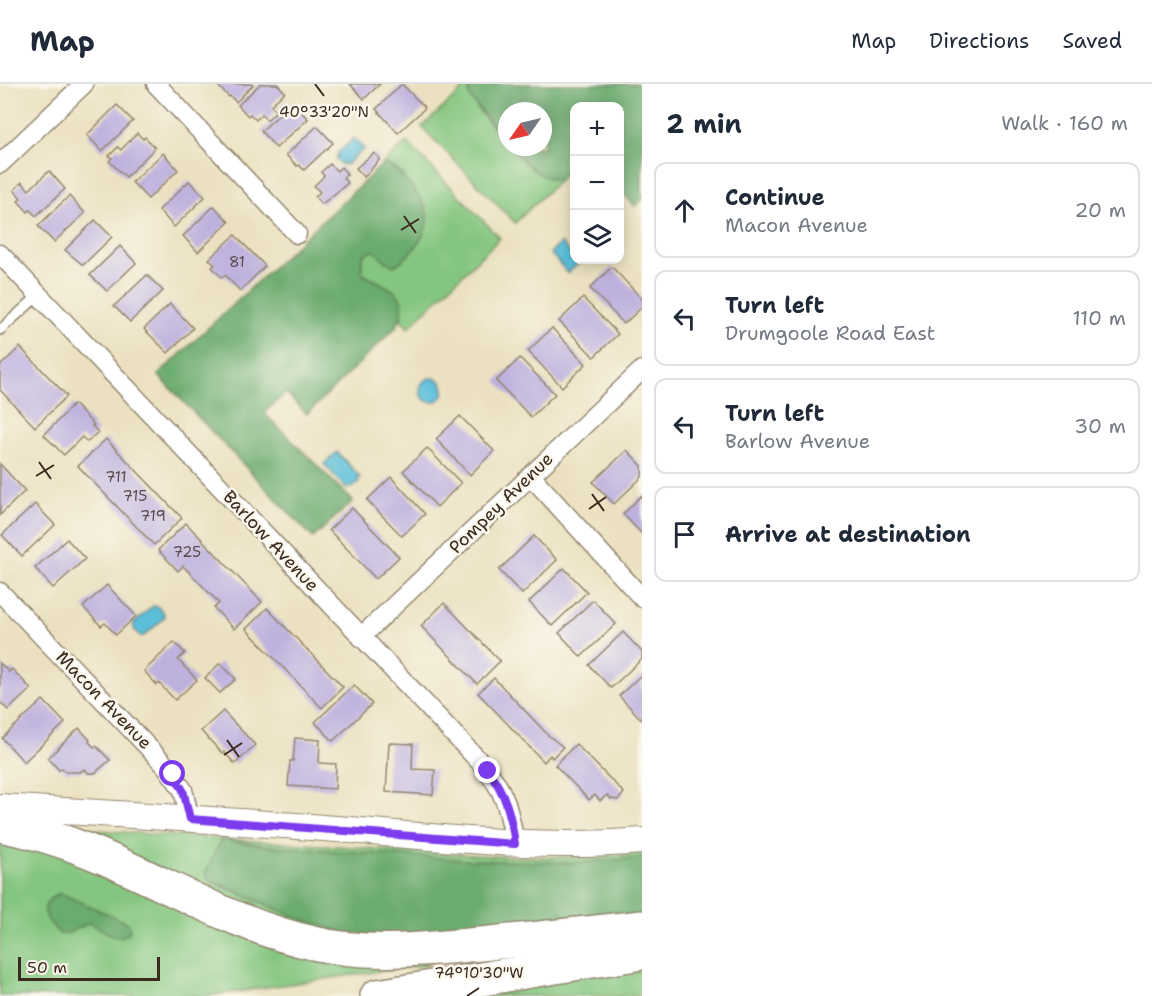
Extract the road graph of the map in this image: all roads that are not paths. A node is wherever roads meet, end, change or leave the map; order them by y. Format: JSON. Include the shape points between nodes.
{"nodes":[{"id":1,"x":84,"y":84,"type":"edge"},
{"id":2,"x":156,"y":84,"type":"edge"},
{"id":3,"x":0,"y":164,"type":"edge"},
{"id":4,"x":297,"y":234,"type":"dead end"},
{"id":5,"x":0,"y":254,"type":"edge"},
{"id":6,"x":39,"y":295,"type":"junction"},
{"id":7,"x":0,"y":330,"type":"edge"},
{"id":8,"x":642,"y":370,"type":"edge"},
{"id":9,"x":531,"y":476,"type":"junction"},
{"id":10,"x":0,"y":592,"type":"edge"},
{"id":11,"x":642,"y":598,"type":"edge"},
{"id":12,"x":361,"y":637,"type":"junction"},
{"id":13,"x":0,"y":807,"type":"edge"},
{"id":14,"x":190,"y":819,"type":"junction"},
{"id":15,"x":0,"y":825,"type":"edge"},
{"id":16,"x":642,"y":841,"type":"edge"},
{"id":17,"x":515,"y":844,"type":"junction"},
{"id":18,"x":642,"y":927,"type":"edge"},
{"id":19,"x":642,"y":953,"type":"edge"},
{"id":20,"x":377,"y":996,"type":"edge"}],
"edges":[{"from":1,"to":3,"type":"street"},
{"from":2,"to":4,"type":"street"},
{"from":5,"to":6,"type":"street","name":"Barlow Avenue"},
{"from":6,"to":7,"type":"lane"},
{"from":6,"to":12,"type":"street","name":"Barlow Avenue"},
{"from":8,"to":9,"type":"street","name":"Pompey Avenue"},
{"from":9,"to":11,"type":"street"},
{"from":9,"to":12,"type":"street","name":"Pompey Avenue"},
{"from":10,"to":14,"type":"street","name":"Macon Avenue","via":[[166,766],[183,790]]},
{"from":12,"to":17,"type":"street","name":"Barlow Avenue","via":[[495,779],[508,806]]},
{"from":13,"to":14,"type":"main road"},
{"from":14,"to":17,"type":"main road"},
{"from":15,"to":18,"type":"highway","via":[[91,852],[264,929],[336,948],[433,948]]},
{"from":16,"to":17,"type":"main road"},
{"from":19,"to":20,"type":"highway"}]}
